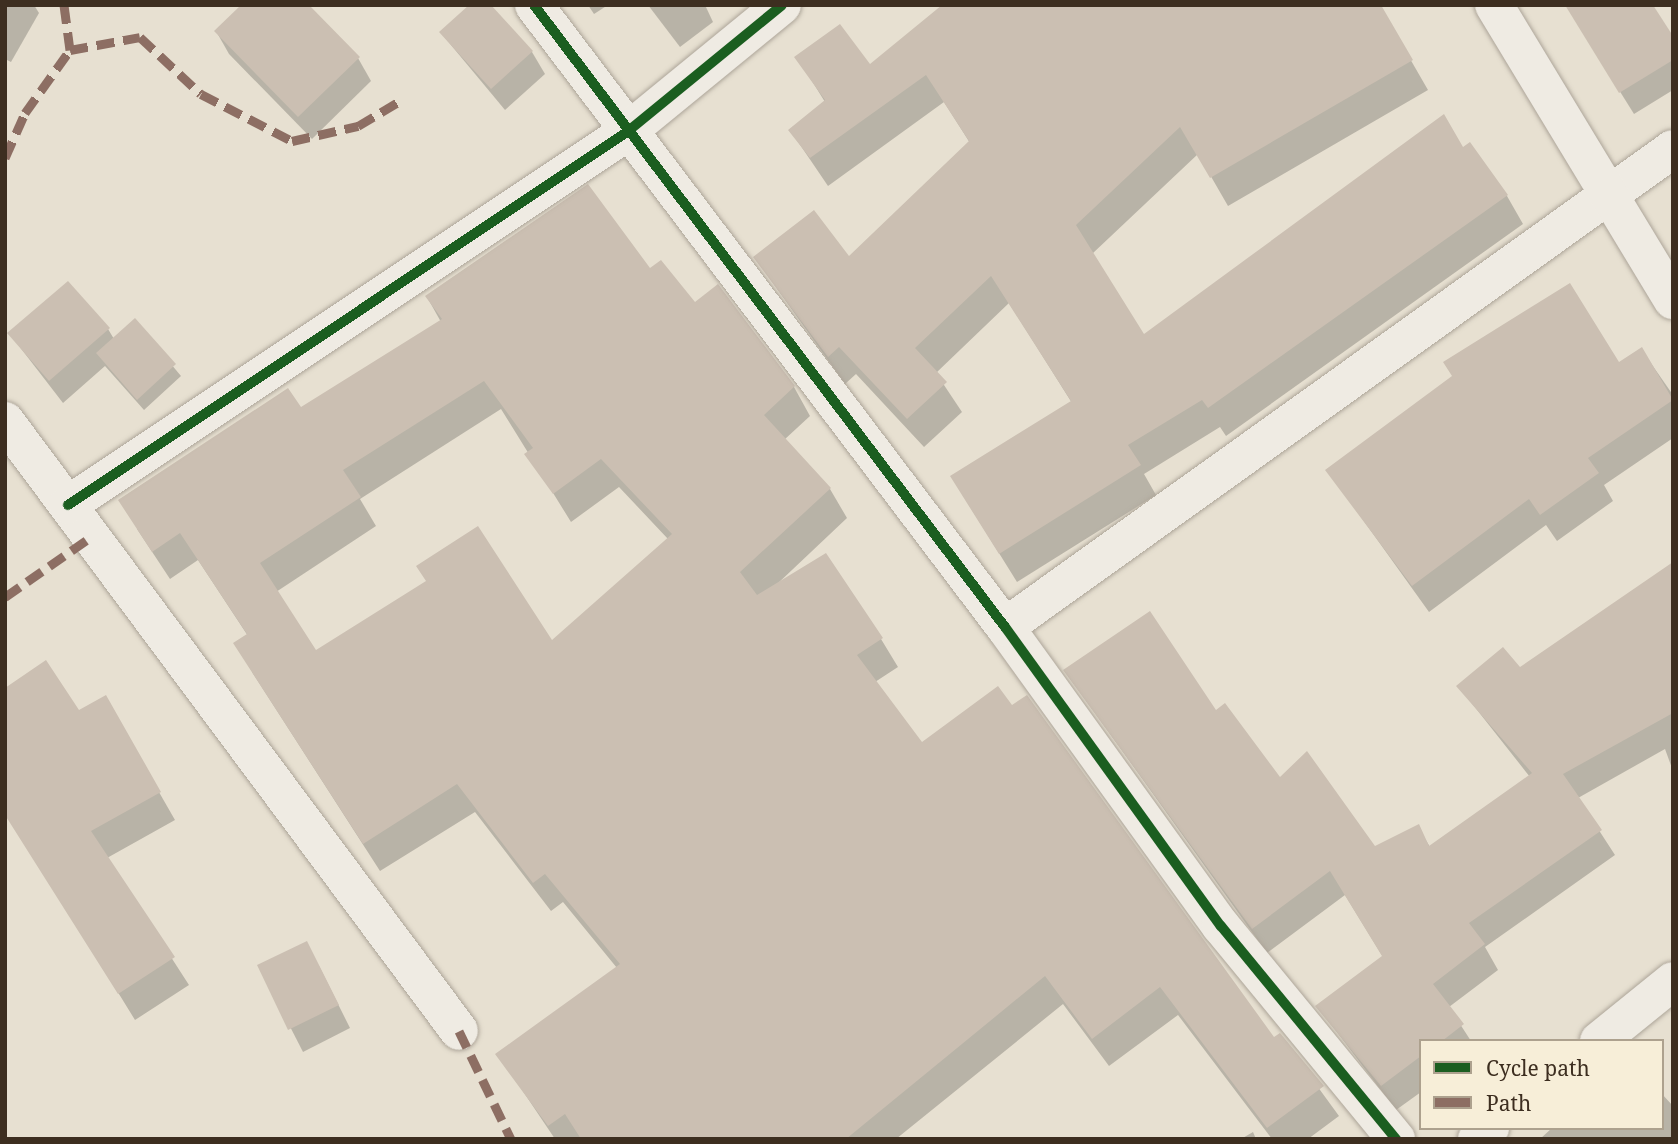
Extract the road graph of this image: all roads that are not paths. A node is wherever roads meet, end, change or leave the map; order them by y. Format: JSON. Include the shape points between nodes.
{"nodes":[{"id":1,"x":534,"y":5,"type":"edge"},
{"id":2,"x":782,"y":5,"type":"edge"},
{"id":3,"x":1494,"y":5,"type":"edge"},
{"id":4,"x":627,"y":132,"type":"junction"},
{"id":5,"x":1673,"y":149,"type":"edge"},
{"id":6,"x":1608,"y":195,"type":"junction"},
{"id":7,"x":1673,"y":300,"type":"edge"},
{"id":8,"x":5,"y":421,"type":"edge"},
{"id":9,"x":68,"y":505,"type":"junction"},
{"id":10,"x":1005,"y":627,"type":"junction"},
{"id":11,"x":1673,"y":981,"type":"edge"},
{"id":12,"x":459,"y":1031,"type":"dead end"},
{"id":13,"x":1601,"y":1039,"type":"edge"},
{"id":14,"x":1396,"y":1139,"type":"edge"}],
"edges":[{"from":1,"to":4,"type":"street"},
{"from":2,"to":4,"type":"street"},
{"from":3,"to":6,"type":"street"},
{"from":4,"to":9,"type":"street"},
{"from":4,"to":10,"type":"street"},
{"from":5,"to":6,"type":"street"},
{"from":6,"to":7,"type":"street"},
{"from":6,"to":10,"type":"street"},
{"from":8,"to":9,"type":"street"},
{"from":9,"to":12,"type":"street"},
{"from":10,"to":14,"type":"street","via":[[1220,926]]},
{"from":11,"to":13,"type":"street"}]}
